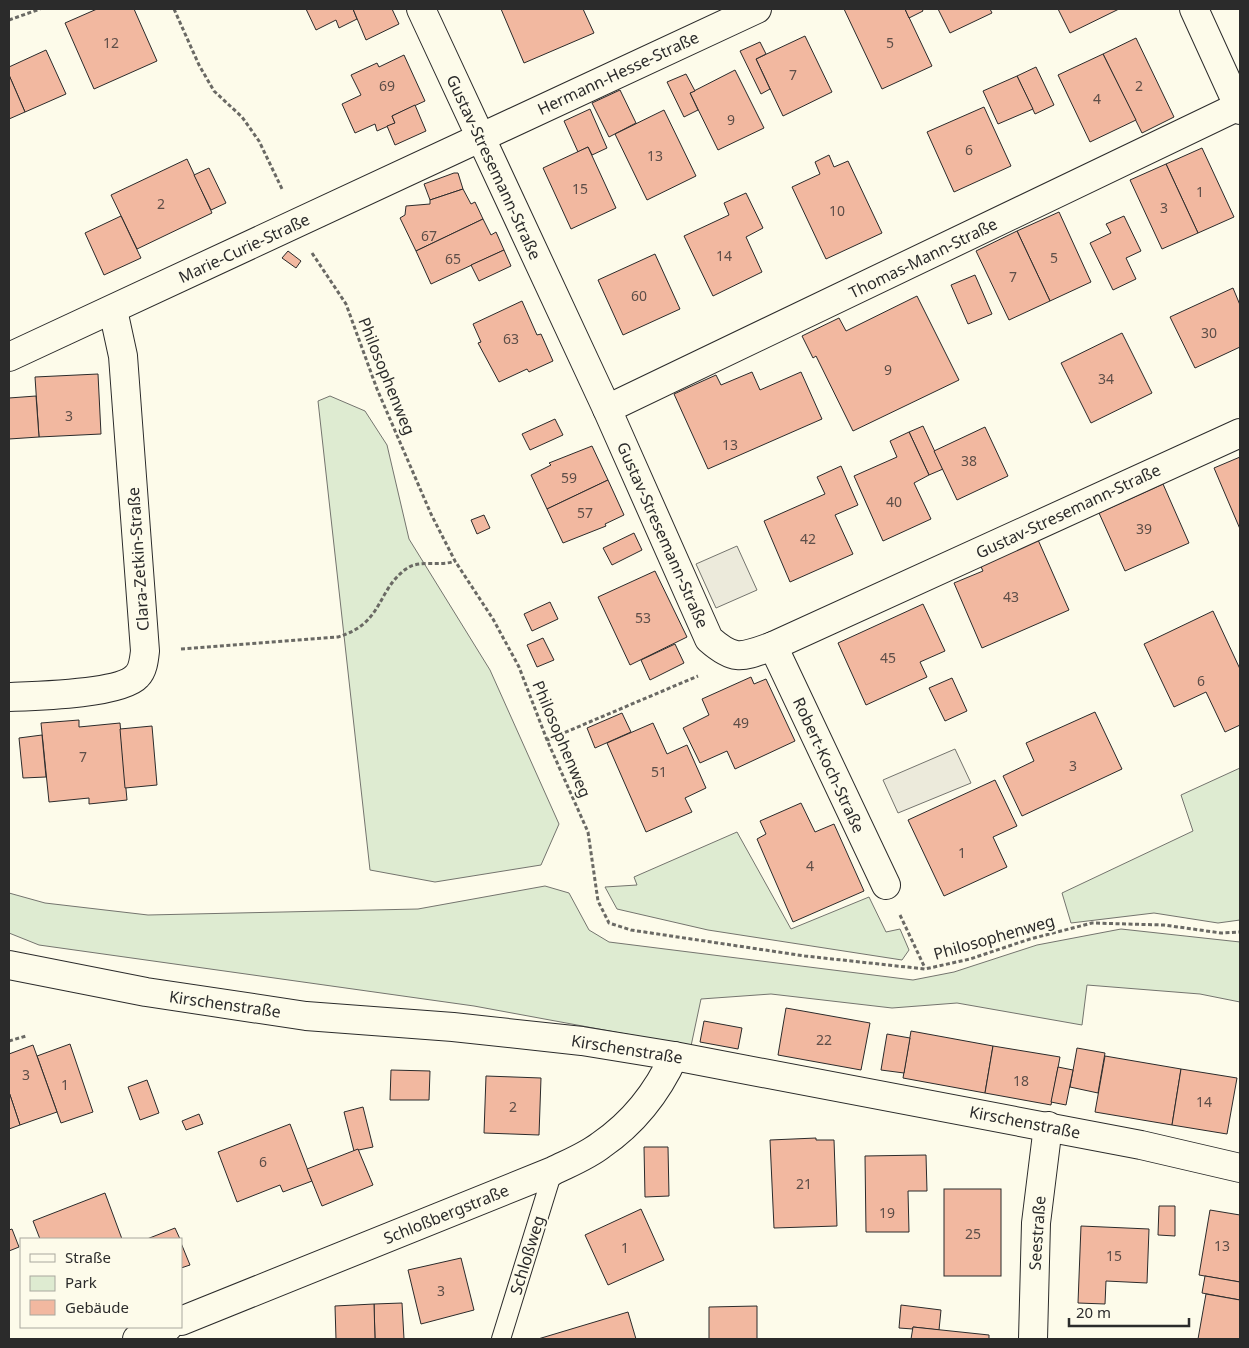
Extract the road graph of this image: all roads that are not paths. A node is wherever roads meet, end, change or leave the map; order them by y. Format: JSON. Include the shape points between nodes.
{"nodes":[{"id":1,"x":421,"y":9,"type":"edge"},
{"id":2,"x":757,"y":9,"type":"edge"},
{"id":3,"x":1194,"y":9,"type":"edge"},
{"id":4,"x":1239,"y":108,"type":"edge"},
{"id":5,"x":479,"y":136,"type":"junction"},
{"id":6,"x":113,"y":310,"type":"junction"},
{"id":7,"x":9,"y":357,"type":"edge"},
{"id":8,"x":607,"y":409,"type":"junction"},
{"id":9,"x":1240,"y":433,"type":"edge"},
{"id":10,"x":773,"y":646,"type":"junction"},
{"id":11,"x":9,"y":697,"type":"edge"},
{"id":12,"x":886,"y":885,"type":"road end"},
{"id":13,"x":9,"y":965,"type":"edge"},
{"id":14,"x":674,"y":1056,"type":"junction"},
{"id":15,"x":1048,"y":1126,"type":"junction"},
{"id":16,"x":1240,"y":1168,"type":"edge"},
{"id":17,"x":553,"y":1171,"type":"junction"},
{"id":18,"x":182,"y":1321,"type":"edge"},
{"id":19,"x":165,"y":1328,"type":"edge"},
{"id":20,"x":137,"y":1339,"type":"edge"},
{"id":21,"x":501,"y":1339,"type":"edge"},
{"id":22,"x":1033,"y":1339,"type":"edge"}],
"edges":[{"from":1,"to":5,"type":"street","name":"Gustav-Stresemann-Straße"},
{"from":2,"to":5,"type":"street","name":"Hermann-Hesse-Straße"},
{"from":3,"to":4,"type":"street"},
{"from":4,"to":8,"type":"street","name":"Thomas-Mann-Straße"},
{"from":5,"to":6,"type":"street","name":"Marie-Curie-Straße"},
{"from":5,"to":8,"type":"street","name":"Gustav-Stresemann-Straße"},
{"from":6,"to":7,"type":"street","name":"Marie-Curie-Straße"},
{"from":6,"to":11,"type":"street","name":"Clara-Zetkin-Straße","via":[[123,356],[144,662],[137,676],[126,684],[102,690]]},
{"from":8,"to":10,"type":"street","name":"Gustav-Stresemann-Straße","via":[[709,639],[724,653],[745,656]]},
{"from":9,"to":10,"type":"street","name":"Gustav-Stresemann-Straße"},
{"from":10,"to":12,"type":"street","name":"Robert-Koch-Straße"},
{"from":13,"to":14,"type":"street","name":"Kirschenstraße","via":[[146,992],[306,1016],[582,1041]]},
{"from":14,"to":15,"type":"street","name":"Kirschenstraße"},
{"from":14,"to":17,"type":"street","name":"Schloßbergstraße","via":[[663,1079],[635,1115],[601,1146]]},
{"from":15,"to":16,"type":"street","name":"Kirschenstraße"},
{"from":15,"to":22,"type":"street","name":"Seestraße","via":[[1036,1223]]},
{"from":17,"to":18,"type":"street","name":"Schloßbergstraße"},
{"from":17,"to":21,"type":"lane","name":"Schloßweg"},
{"from":19,"to":20,"type":"street"}]}
